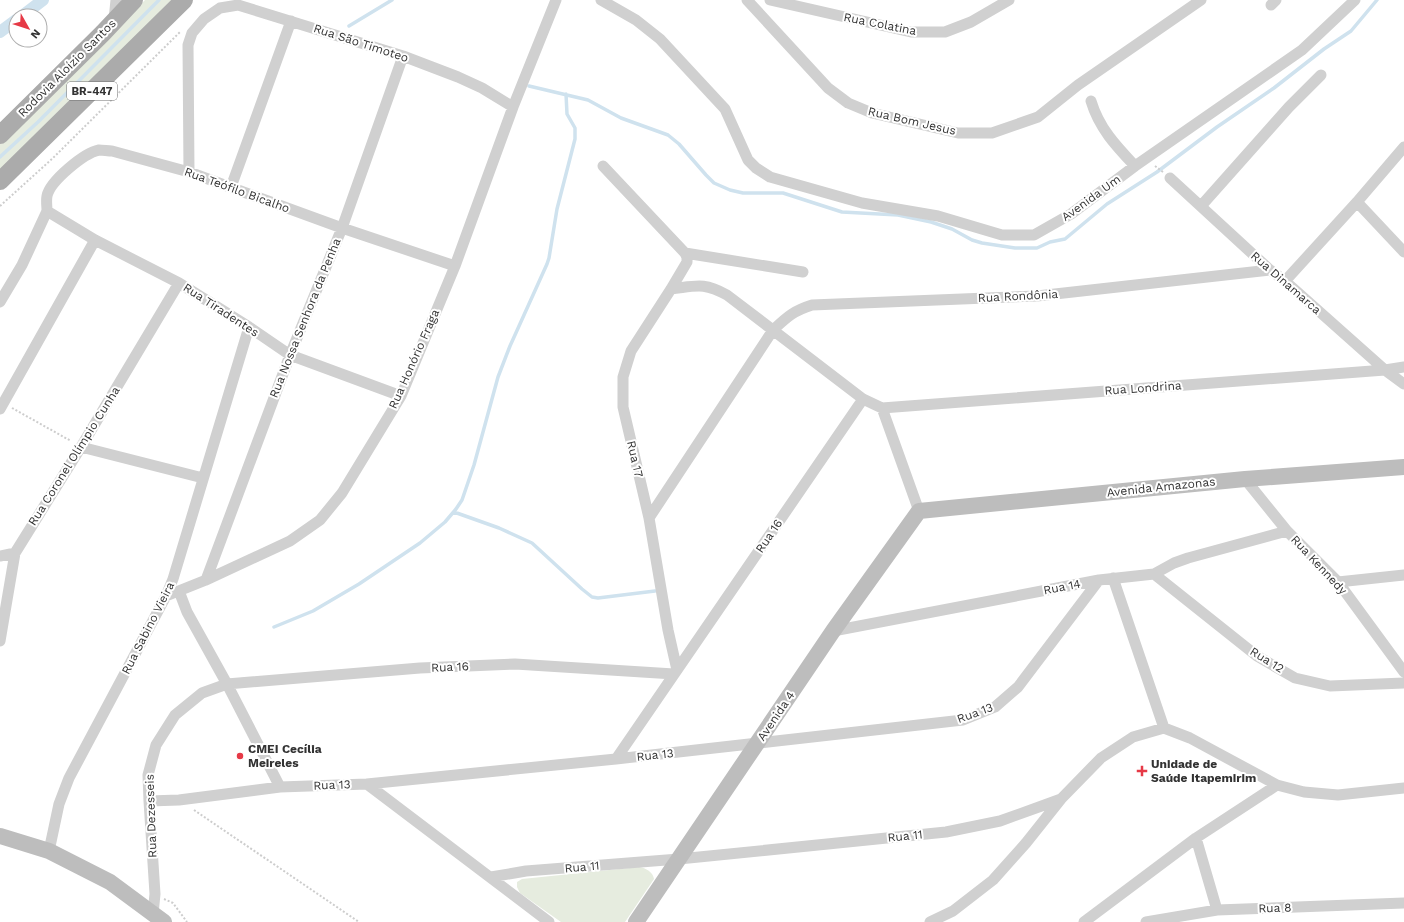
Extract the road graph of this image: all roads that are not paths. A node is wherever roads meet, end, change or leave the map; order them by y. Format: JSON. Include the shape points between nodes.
{"nodes":[{"id":1,"x":116,"y":0,"type":"edge"},
{"id":2,"x":134,"y":0,"type":"edge"},
{"id":3,"x":184,"y":0,"type":"edge"},
{"id":4,"x":556,"y":0,"type":"edge"},
{"id":5,"x":601,"y":0,"type":"edge"},
{"id":6,"x":747,"y":0,"type":"edge"},
{"id":7,"x":770,"y":0,"type":"edge"},
{"id":8,"x":1009,"y":0,"type":"edge"},
{"id":9,"x":1201,"y":0,"type":"edge"},
{"id":10,"x":1355,"y":0,"type":"edge"},
{"id":11,"x":114,"y":20,"type":"junction"},
{"id":12,"x":291,"y":21,"type":"junction"},
{"id":13,"x":403,"y":56,"type":"junction"},
{"id":14,"x":1321,"y":75,"type":"dead end"},
{"id":15,"x":1091,"y":101,"type":"dead end"},
{"id":16,"x":513,"y":107,"type":"junction"},
{"id":17,"x":0,"y":135,"type":"edge"},
{"id":18,"x":1404,"y":147,"type":"edge"},
{"id":19,"x":603,"y":166,"type":"dead end"},
{"id":20,"x":1135,"y":166,"type":"junction"},
{"id":21,"x":189,"y":172,"type":"junction"},
{"id":22,"x":1170,"y":178,"type":"dead end"},
{"id":23,"x":0,"y":181,"type":"edge"},
{"id":24,"x":231,"y":187,"type":"junction"},
{"id":25,"x":1357,"y":202,"type":"junction"},
{"id":26,"x":1201,"y":206,"type":"junction"},
{"id":27,"x":47,"y":211,"type":"junction"},
{"id":28,"x":342,"y":228,"type":"junction"},
{"id":29,"x":95,"y":240,"type":"junction"},
{"id":30,"x":1403,"y":249,"type":"edge"},
{"id":31,"x":686,"y":258,"type":"junction"},
{"id":32,"x":455,"y":266,"type":"junction"},
{"id":33,"x":1270,"y":270,"type":"junction"},
{"id":34,"x":803,"y":272,"type":"dead end"},
{"id":35,"x":1285,"y":281,"type":"junction"},
{"id":36,"x":179,"y":283,"type":"junction"},
{"id":37,"x":671,"y":290,"type":"junction"},
{"id":38,"x":0,"y":302,"type":"edge"},
{"id":39,"x":249,"y":327,"type":"junction"},
{"id":40,"x":773,"y":330,"type":"junction"},
{"id":41,"x":290,"y":355,"type":"junction"},
{"id":42,"x":1404,"y":367,"type":"edge"},
{"id":43,"x":1385,"y":370,"type":"junction"},
{"id":44,"x":1404,"y":384,"type":"edge"},
{"id":45,"x":401,"y":396,"type":"junction"},
{"id":46,"x":863,"y":399,"type":"junction"},
{"id":47,"x":2,"y":406,"type":"edge"},
{"id":48,"x":882,"y":408,"type":"junction"},
{"id":49,"x":81,"y":447,"type":"junction"},
{"id":50,"x":1404,"y":467,"type":"edge"},
{"id":51,"x":203,"y":478,"type":"junction"},
{"id":52,"x":1245,"y":479,"type":"junction"},
{"id":53,"x":919,"y":511,"type":"junction"},
{"id":54,"x":649,"y":518,"type":"junction"},
{"id":55,"x":1287,"y":531,"type":"junction"},
{"id":56,"x":14,"y":553,"type":"junction"},
{"id":57,"x":0,"y":556,"type":"edge"},
{"id":58,"x":1154,"y":574,"type":"junction"},
{"id":59,"x":1404,"y":575,"type":"edge"},
{"id":60,"x":1113,"y":578,"type":"junction"},
{"id":61,"x":206,"y":580,"type":"junction"},
{"id":62,"x":1099,"y":580,"type":"junction"},
{"id":63,"x":1338,"y":582,"type":"junction"},
{"id":64,"x":178,"y":591,"type":"junction"},
{"id":65,"x":166,"y":596,"type":"junction"},
{"id":66,"x":833,"y":631,"type":"junction"},
{"id":67,"x":0,"y":641,"type":"edge"},
{"id":68,"x":675,"y":672,"type":"junction"},
{"id":69,"x":1404,"y":672,"type":"edge"},
{"id":70,"x":1404,"y":683,"type":"edge"},
{"id":71,"x":227,"y":684,"type":"junction"},
{"id":72,"x":1164,"y":728,"type":"junction"},
{"id":73,"x":758,"y":743,"type":"junction"},
{"id":74,"x":616,"y":759,"type":"junction"},
{"id":75,"x":367,"y":784,"type":"junction"},
{"id":76,"x":1277,"y":785,"type":"junction"},
{"id":77,"x":280,"y":787,"type":"junction"},
{"id":78,"x":1404,"y":788,"type":"edge"},
{"id":79,"x":1061,"y":799,"type":"junction"},
{"id":80,"x":149,"y":802,"type":"junction"},
{"id":81,"x":0,"y":836,"type":"edge"},
{"id":82,"x":1196,"y":838,"type":"junction"},
{"id":83,"x":49,"y":851,"type":"junction"},
{"id":84,"x":679,"y":859,"type":"junction"},
{"id":85,"x":491,"y":877,"type":"junction"},
{"id":86,"x":1404,"y":903,"type":"edge"},
{"id":87,"x":1217,"y":910,"type":"junction"},
{"id":88,"x":1190,"y":918,"type":"edge"},
{"id":89,"x":156,"y":919,"type":"edge"},
{"id":90,"x":549,"y":922,"type":"edge"},
{"id":91,"x":636,"y":922,"type":"edge"},
{"id":92,"x":930,"y":922,"type":"edge"},
{"id":93,"x":1084,"y":922,"type":"edge"},
{"id":94,"x":1146,"y":922,"type":"edge"}],
"edges":[{"from":1,"to":11,"type":"street"},
{"from":2,"to":11,"type":"main road","name":"Rodovia Aloízio Santos","number":"BR-447"},
{"from":3,"to":23,"type":"main road","number":"BR-447"},
{"from":4,"to":16,"type":"street","name":"Rua Honório Fraga"},
{"from":5,"to":20,"type":"street","name":"Avenida Um","via":[[636,20],[660,39],[725,109],[748,160],[770,177],[862,203],[938,216],[1002,235],[1034,235],[1071,214]]},
{"from":6,"to":9,"type":"street","name":"Rua Bom Jesus","via":[[828,88],[848,103],[872,114],[958,133],[992,133],[1038,117],[1078,85]]},
{"from":7,"to":8,"type":"street","name":"Rua Colatina","via":[[911,32],[945,32],[971,22]]},
{"from":10,"to":20,"type":"street","name":"Avenida Um","via":[[1302,50]]},
{"from":11,"to":17,"type":"main road","name":"Rodovia Aloízio Santos","number":"BR-447"},
{"from":12,"to":13,"type":"street","name":"Rua São Timoteo"},
{"from":12,"to":21,"type":"street","name":"Rua São Timoteo","via":[[238,5],[220,8],[204,19],[192,33],[188,44]]},
{"from":12,"to":24,"type":"street"},
{"from":13,"to":16,"type":"street","name":"Rua São Timoteo","via":[[482,88]]},
{"from":13,"to":28,"type":"street","name":"Rua Nossa Senhora da Penha"},
{"from":14,"to":26,"type":"street"},
{"from":15,"to":20,"type":"street","via":[[1094,112],[1110,139]]},
{"from":16,"to":32,"type":"street","name":"Rua Honório Fraga"},
{"from":18,"to":25,"type":"street"},
{"from":19,"to":31,"type":"street"},
{"from":21,"to":24,"type":"street","name":"Rua Teófilo Bicalho"},
{"from":21,"to":27,"type":"street","name":"Rua Teófilo Bicalho","via":[[112,151],[99,150],[77,161],[60,177],[47,194]]},
{"from":22,"to":26,"type":"street","name":"Rua Dinamarca"},
{"from":24,"to":28,"type":"street","name":"Rua Teófilo Bicalho"},
{"from":25,"to":30,"type":"street"},
{"from":25,"to":35,"type":"street"},
{"from":26,"to":33,"type":"street","name":"Rua Dinamarca"},
{"from":27,"to":29,"type":"street","name":"Rua Tiradentes"},
{"from":27,"to":38,"type":"street","name":"Rua Teófilo Bicalho","via":[[22,265]]},
{"from":28,"to":32,"type":"street","name":"Rua Teófilo Bicalho"},
{"from":28,"to":41,"type":"street","name":"Rua Nossa Senhora da Penha"},
{"from":29,"to":36,"type":"street","name":"Rua Tiradentes"},
{"from":29,"to":47,"type":"street"},
{"from":31,"to":34,"type":"street"},
{"from":31,"to":37,"type":"street","name":"Rua 17"},
{"from":32,"to":45,"type":"street","name":"Rua Honório Fraga"},
{"from":33,"to":35,"type":"street","name":"Rua Dinamarca"},
{"from":33,"to":40,"type":"street","name":"Rua Rondônia","via":[[1037,296],[812,305],[787,316]]},
{"from":35,"to":43,"type":"street","name":"Rua Dinamarca"},
{"from":36,"to":39,"type":"street","name":"Rua Tiradentes"},
{"from":36,"to":49,"type":"street","name":"Rua Coronel Olímpio Cunha"},
{"from":37,"to":40,"type":"street","via":[[700,285],[712,287],[727,295]]},
{"from":37,"to":54,"type":"street","name":"Rua 17","via":[[632,351],[623,377],[623,407]]},
{"from":39,"to":41,"type":"street","name":"Rua Tiradentes"},
{"from":39,"to":51,"type":"street","name":"Rua Sabino Vieira"},
{"from":40,"to":46,"type":"street"},
{"from":40,"to":54,"type":"street","name":"Rua Rondônia"},
{"from":41,"to":45,"type":"street","name":"Rua Tiradentes"},
{"from":41,"to":61,"type":"street","name":"Rua Nossa Senhora da Penha"},
{"from":42,"to":43,"type":"street","name":"Rua Londrina"},
{"from":43,"to":44,"type":"street","name":"Rua Dinamarca"},
{"from":43,"to":48,"type":"street","name":"Rua Londrina"},
{"from":45,"to":61,"type":"street","name":"Rua Honório Fraga","via":[[342,492],[320,520],[290,541]]},
{"from":46,"to":48,"type":"street"},
{"from":46,"to":68,"type":"street","name":"Rua 16"},
{"from":48,"to":53,"type":"street"},
{"from":49,"to":51,"type":"street"},
{"from":49,"to":56,"type":"street","name":"Rua Coronel Olímpio Cunha"},
{"from":50,"to":52,"type":"street","name":"Avenida Amazonas"},
{"from":51,"to":65,"type":"street","name":"Rua Sabino Vieira"},
{"from":52,"to":53,"type":"street","name":"Avenida Amazonas"},
{"from":52,"to":55,"type":"street","name":"Rua Kennedy"},
{"from":53,"to":66,"type":"street","name":"Avenida 4"},
{"from":54,"to":68,"type":"street","name":"Rua 17"},
{"from":55,"to":58,"type":"street","name":"Rua 14","via":[[1188,558]]},
{"from":55,"to":63,"type":"street","name":"Rua Kennedy"},
{"from":56,"to":57,"type":"street"},
{"from":56,"to":67,"type":"street","name":"Rua Coronel Olímpio Cunha"},
{"from":58,"to":60,"type":"street","name":"Rua 14"},
{"from":58,"to":70,"type":"street","name":"Rua 12","via":[[1257,656],[1295,678],[1330,686]]},
{"from":59,"to":63,"type":"street"},
{"from":60,"to":62,"type":"street","name":"Rua 14"},
{"from":60,"to":72,"type":"street"},
{"from":61,"to":64,"type":"street","name":"Rua Honório Fraga"},
{"from":62,"to":66,"type":"street","name":"Rua 14"},
{"from":62,"to":73,"type":"street","name":"Rua 13","via":[[1018,687],[995,707],[963,720]]},
{"from":63,"to":69,"type":"street","name":"Rua Kennedy"},
{"from":64,"to":65,"type":"street","name":"Rua Honório Fraga"},
{"from":64,"to":71,"type":"street"},
{"from":65,"to":83,"type":"street","name":"Rua Sabino Vieira","via":[[69,778],[59,804]]},
{"from":66,"to":73,"type":"street","name":"Avenida 4"},
{"from":68,"to":71,"type":"street","name":"Rua 16","via":[[515,664],[420,668]]},
{"from":68,"to":74,"type":"street","name":"Rua 16"},
{"from":71,"to":77,"type":"street"},
{"from":71,"to":80,"type":"street","name":"Rua Dezesseis","via":[[202,693],[175,715],[156,746],[148,775]]},
{"from":72,"to":76,"type":"street","via":[[1190,738]]},
{"from":72,"to":79,"type":"street","name":"Rua 11","via":[[1133,737],[1101,758]]},
{"from":73,"to":74,"type":"street","name":"Rua 13"},
{"from":73,"to":84,"type":"street","name":"Avenida 4"},
{"from":74,"to":75,"type":"street","name":"Rua 13"},
{"from":75,"to":77,"type":"street","name":"Rua 13"},
{"from":75,"to":85,"type":"street"},
{"from":76,"to":78,"type":"street","via":[[1304,792],[1338,795]]},
{"from":76,"to":82,"type":"street"},
{"from":77,"to":80,"type":"street","name":"Rua 13"},
{"from":79,"to":84,"type":"street","name":"Rua 11","via":[[1000,821],[946,832]]},
{"from":79,"to":92,"type":"street","via":[[992,880],[953,911]]},
{"from":80,"to":89,"type":"street","name":"Rua Dezesseis"},
{"from":81,"to":83,"type":"street"},
{"from":82,"to":87,"type":"street"},
{"from":82,"to":93,"type":"street"},
{"from":83,"to":89,"type":"street","via":[[110,882]]},
{"from":84,"to":85,"type":"street","name":"Rua 11"},
{"from":84,"to":91,"type":"street","name":"Avenida 4"},
{"from":85,"to":90,"type":"street"},
{"from":86,"to":87,"type":"street","name":"Rua 8"},
{"from":87,"to":88,"type":"street","name":"Rua 8"},
{"from":88,"to":94,"type":"street","name":"Rua 8"}]}
